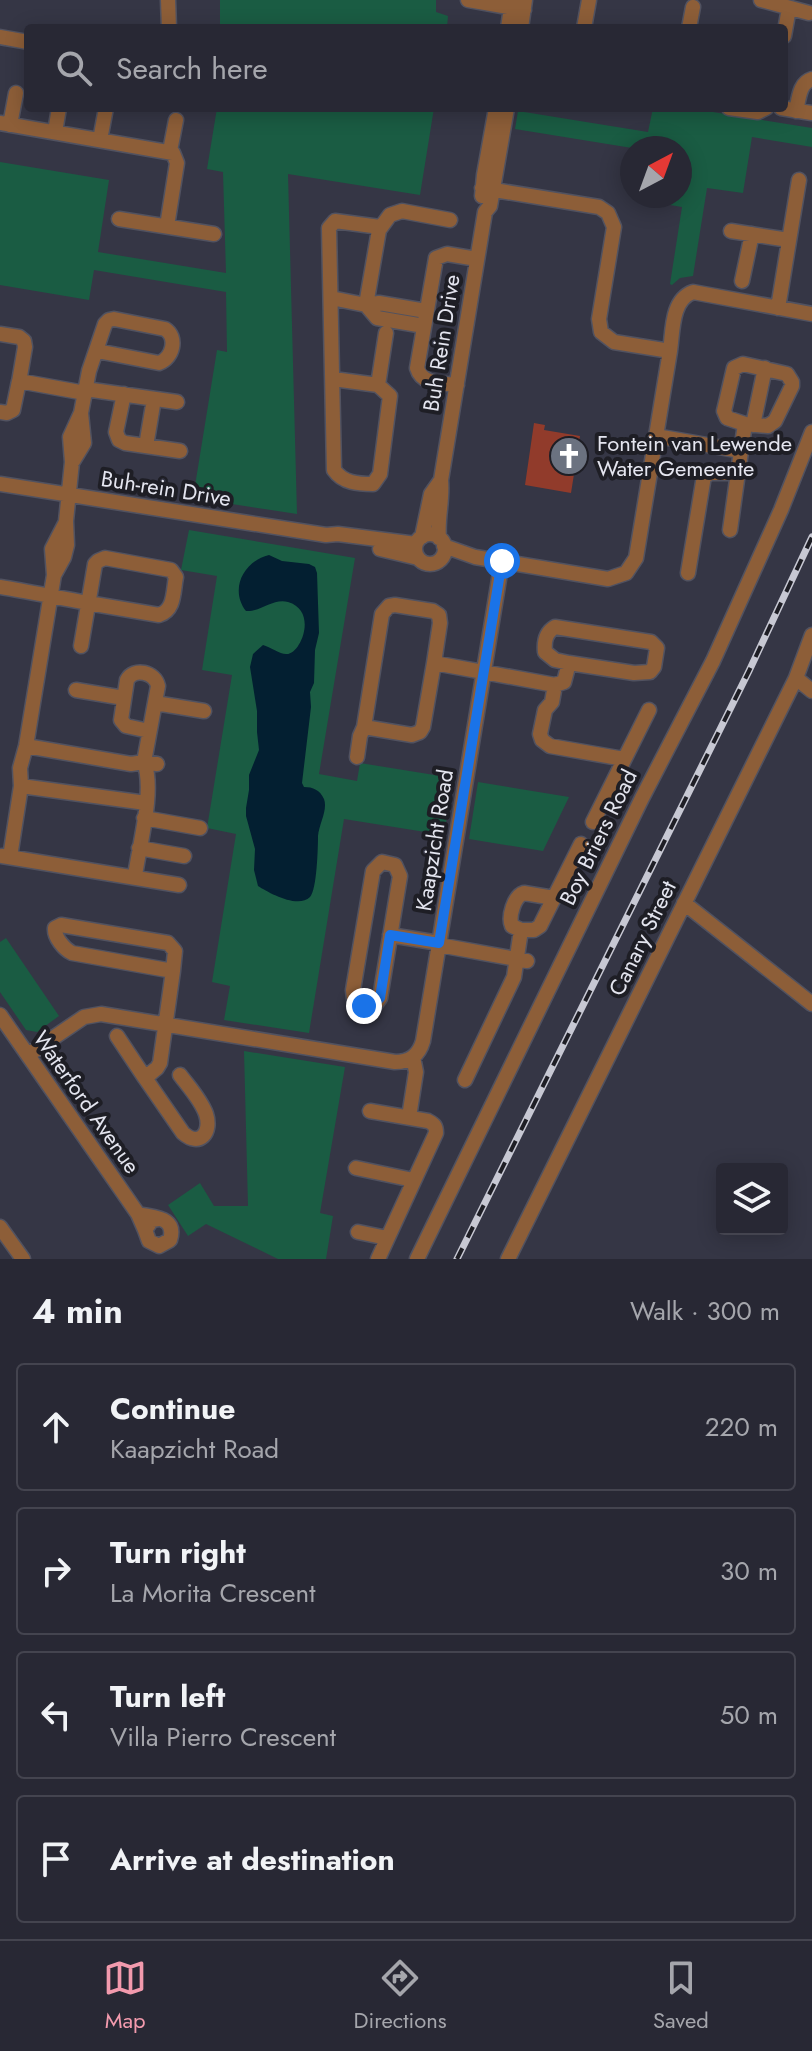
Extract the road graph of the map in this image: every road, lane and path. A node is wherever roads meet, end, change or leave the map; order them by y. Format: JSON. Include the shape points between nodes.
{"nodes":[{"id":1,"x":168,"y":0,"type":"edge"},
{"id":2,"x":468,"y":0,"type":"edge"},
{"id":3,"x":589,"y":0,"type":"edge"},
{"id":4,"x":761,"y":0,"type":"edge"},
{"id":5,"x":518,"y":4,"type":"edge"},
{"id":6,"x":693,"y":7,"type":"dead end"},
{"id":7,"x":789,"y":8,"type":"junction"},
{"id":8,"x":809,"y":13,"type":"dead end"},
{"id":9,"x":169,"y":24,"type":"edge"},
{"id":10,"x":510,"y":24,"type":"edge"},
{"id":11,"x":520,"y":24,"type":"edge"},
{"id":12,"x":585,"y":24,"type":"edge"},
{"id":13,"x":690,"y":24,"type":"edge"},
{"id":14,"x":786,"y":24,"type":"edge"},
{"id":15,"x":0,"y":37,"type":"edge"},
{"id":16,"x":24,"y":41,"type":"edge"},
{"id":17,"x":812,"y":79,"type":"edge"},
{"id":18,"x":16,"y":93,"type":"dead end"},
{"id":19,"x":789,"y":109,"type":"edge"},
{"id":20,"x":58,"y":112,"type":"edge"},
{"id":21,"x":105,"y":112,"type":"edge"},
{"id":22,"x":496,"y":112,"type":"edge"},
{"id":23,"x":506,"y":112,"type":"edge"},
{"id":24,"x":812,"y":113,"type":"edge"},
{"id":25,"x":176,"y":120,"type":"dead end"},
{"id":26,"x":5,"y":124,"type":"edge"},
{"id":27,"x":55,"y":132,"type":"junction"},
{"id":28,"x":100,"y":140,"type":"junction"},
{"id":29,"x":170,"y":151,"type":"junction"},
{"id":30,"x":799,"y":180,"type":"dead end"},
{"id":31,"x":488,"y":189,"type":"junction"},
{"id":32,"x":119,"y":219,"type":"dead end"},
{"id":33,"x":450,"y":220,"type":"dead end"},
{"id":34,"x":167,"y":226,"type":"junction"},
{"id":35,"x":380,"y":227,"type":"junction"},
{"id":36,"x":731,"y":231,"type":"dead end"},
{"id":37,"x":214,"y":234,"type":"dead end"},
{"id":38,"x":752,"y":234,"type":"junction"},
{"id":39,"x":789,"y":240,"type":"junction"},
{"id":40,"x":477,"y":259,"type":"junction"},
{"id":41,"x":742,"y":281,"type":"dead end"},
{"id":42,"x":331,"y":298,"type":"junction"},
{"id":43,"x":366,"y":305,"type":"junction"},
{"id":44,"x":778,"y":308,"type":"junction"},
{"id":45,"x":812,"y":314,"type":"edge"},
{"id":46,"x":425,"y":319,"type":"junction"},
{"id":47,"x":386,"y":333,"type":"dead end"},
{"id":48,"x":0,"y":334,"type":"edge"},
{"id":49,"x":97,"y":351,"type":"junction"},
{"id":50,"x":670,"y":351,"type":"junction"},
{"id":51,"x":765,"y":368,"type":"junction"},
{"id":52,"x":333,"y":379,"type":"junction"},
{"id":53,"x":19,"y":382,"type":"junction"},
{"id":54,"x":378,"y":385,"type":"junction"},
{"id":55,"x":457,"y":385,"type":"junction"},
{"id":56,"x":85,"y":391,"type":"junction"},
{"id":57,"x":124,"y":394,"type":"junction"},
{"id":58,"x":154,"y":399,"type":"junction"},
{"id":59,"x":177,"y":402,"type":"dead end"},
{"id":60,"x":0,"y":412,"type":"edge"},
{"id":61,"x":749,"y":425,"type":"junction"},
{"id":62,"x":812,"y":432,"type":"edge"},
{"id":63,"x":656,"y":436,"type":"junction"},
{"id":64,"x":146,"y":446,"type":"junction"},
{"id":65,"x":180,"y":451,"type":"dead end"},
{"id":66,"x":741,"y":451,"type":"junction"},
{"id":67,"x":738,"y":473,"type":"junction"},
{"id":68,"x":441,"y":480,"type":"junction"},
{"id":69,"x":0,"y":484,"type":"edge"},
{"id":70,"x":69,"y":495,"type":"junction"},
{"id":71,"x":730,"y":530,"type":"dead end"},
{"id":72,"x":419,"y":546,"type":"junction"},
{"id":73,"x":441,"y":548,"type":"junction"},
{"id":74,"x":502,"y":561,"type":"junction"},
{"id":75,"x":688,"y":573,"type":"dead end"},
{"id":76,"x":0,"y":587,"type":"edge"},
{"id":77,"x":51,"y":596,"type":"junction"},
{"id":78,"x":88,"y":603,"type":"junction"},
{"id":79,"x":812,"y":635,"type":"edge"},
{"id":80,"x":81,"y":646,"type":"dead end"},
{"id":81,"x":434,"y":663,"type":"junction"},
{"id":82,"x":569,"y":663,"type":"junction"},
{"id":83,"x":484,"y":672,"type":"junction"},
{"id":84,"x":796,"y":678,"type":"junction"},
{"id":85,"x":555,"y":685,"type":"junction"},
{"id":86,"x":76,"y":690,"type":"dead end"},
{"id":87,"x":812,"y":691,"type":"edge"},
{"id":88,"x":124,"y":698,"type":"junction"},
{"id":89,"x":155,"y":703,"type":"junction"},
{"id":90,"x":649,"y":710,"type":"dead end"},
{"id":91,"x":204,"y":711,"type":"dead end"},
{"id":92,"x":364,"y":727,"type":"junction"},
{"id":93,"x":149,"y":731,"type":"junction"},
{"id":94,"x":26,"y":746,"type":"junction"},
{"id":95,"x":357,"y":757,"type":"dead end"},
{"id":96,"x":624,"y":759,"type":"junction"},
{"id":97,"x":150,"y":763,"type":"junction"},
{"id":98,"x":21,"y":786,"type":"junction"},
{"id":99,"x":145,"y":810,"type":"junction"},
{"id":100,"x":593,"y":822,"type":"dead end"},
{"id":101,"x":200,"y":828,"type":"dead end"},
{"id":102,"x":581,"y":844,"type":"dead end"},
{"id":103,"x":139,"y":848,"type":"junction"},
{"id":104,"x":5,"y":856,"type":"edge"},
{"id":105,"x":184,"y":856,"type":"dead end"},
{"id":106,"x":135,"y":876,"type":"junction"},
{"id":107,"x":179,"y":885,"type":"dead end"},
{"id":108,"x":554,"y":898,"type":"junction"},
{"id":109,"x":684,"y":903,"type":"junction"},
{"id":110,"x":521,"y":930,"type":"junction"},
{"id":111,"x":390,"y":935,"type":"junction"},
{"id":112,"x":439,"y":944,"type":"junction"},
{"id":113,"x":522,"y":960,"type":"junction"},
{"id":114,"x":173,"y":971,"type":"junction"},
{"id":115,"x":812,"y":1004,"type":"edge"},
{"id":116,"x":0,"y":1015,"type":"edge"},
{"id":117,"x":165,"y":1024,"type":"junction"},
{"id":118,"x":117,"y":1036,"type":"dead end"},
{"id":119,"x":28,"y":1055,"type":"junction"},
{"id":120,"x":413,"y":1057,"type":"junction"},
{"id":121,"x":180,"y":1075,"type":"dead end"},
{"id":122,"x":145,"y":1078,"type":"junction"},
{"id":123,"x":465,"y":1080,"type":"dead end"},
{"id":124,"x":370,"y":1111,"type":"dead end"},
{"id":125,"x":409,"y":1117,"type":"junction"},
{"id":126,"x":356,"y":1168,"type":"dead end"},
{"id":127,"x":413,"y":1180,"type":"junction"},
{"id":128,"x":138,"y":1214,"type":"junction"},
{"id":129,"x":158,"y":1219,"type":"junction"},
{"id":130,"x":0,"y":1227,"type":"edge"},
{"id":131,"x":145,"y":1230,"type":"junction"},
{"id":132,"x":358,"y":1232,"type":"dead end"},
{"id":133,"x":387,"y":1238,"type":"junction"},
{"id":134,"x":23,"y":1259,"type":"edge"},
{"id":135,"x":378,"y":1259,"type":"edge"},
{"id":136,"x":417,"y":1259,"type":"edge"},
{"id":137,"x":508,"y":1259,"type":"edge"}],
"edges":[{"from":1,"to":9,"type":"street"},
{"from":2,"to":5,"type":"street"},
{"from":3,"to":12,"type":"street"},
{"from":4,"to":7,"type":"street"},
{"from":5,"to":10,"type":"street"},
{"from":5,"to":11,"type":"street"},
{"from":6,"to":13,"type":"street"},
{"from":7,"to":8,"type":"street"},
{"from":7,"to":14,"type":"street"},
{"from":15,"to":16,"type":"street"},
{"from":17,"to":19,"type":"street","via":[[802,85]]},
{"from":18,"to":26,"type":"street"},
{"from":19,"to":24,"type":"street"},
{"from":20,"to":27,"type":"street"},
{"from":21,"to":28,"type":"street"},
{"from":22,"to":31,"type":"street","name":"Buh Rein Drive"},
{"from":23,"to":31,"type":"street","name":"Buh Rein Drive"},
{"from":25,"to":29,"type":"street"},
{"from":26,"to":27,"type":"street"},
{"from":27,"to":28,"type":"street"},
{"from":28,"to":29,"type":"street"},
{"from":29,"to":34,"type":"street","via":[[177,163]]},
{"from":30,"to":39,"type":"street"},
{"from":31,"to":40,"type":"street","name":"Buh Rein Drive","via":[[490,206]]},
{"from":31,"to":50,"type":"street","via":[[599,207],[608,213],[614,227],[601,332],[614,342]]},
{"from":32,"to":34,"type":"street"},
{"from":33,"to":35,"type":"street","via":[[397,212]]},
{"from":34,"to":37,"type":"street"},
{"from":35,"to":42,"type":"street","via":[[331,224]]},
{"from":35,"to":43,"type":"street"},
{"from":36,"to":38,"type":"street"},
{"from":38,"to":39,"type":"street"},
{"from":38,"to":41,"type":"street"},
{"from":39,"to":44,"type":"street"},
{"from":40,"to":46,"type":"street","via":[[447,254],[436,258]]},
{"from":40,"to":55,"type":"street","name":"Buh Rein Drive"},
{"from":42,"to":43,"type":"street"},
{"from":42,"to":52,"type":"street"},
{"from":43,"to":46,"type":"street","via":[[379,303]]},
{"from":44,"to":45,"type":"street"},
{"from":44,"to":50,"type":"street","via":[[688,293],[677,308]]},
{"from":46,"to":55,"type":"street","via":[[418,374],[427,381]]},
{"from":47,"to":54,"type":"street"},
{"from":48,"to":53,"type":"street","via":[[24,341]]},
{"from":49,"to":49,"type":"street","via":[[105,324],[114,319],[165,329],[173,339],[162,362]]},
{"from":49,"to":56,"type":"street"},
{"from":50,"to":63,"type":"street"},
{"from":51,"to":61,"type":"street"},
{"from":51,"to":61,"type":"street","via":[[787,374],[792,386],[775,421]]},
{"from":51,"to":61,"type":"street","via":[[743,364],[733,370],[724,411],[727,418]]},
{"from":52,"to":54,"type":"street"},
{"from":52,"to":54,"type":"street","via":[[334,470],[347,481],[370,484],[380,474],[390,400]]},
{"from":53,"to":56,"type":"street"},
{"from":53,"to":60,"type":"street","via":[[13,410]]},
{"from":55,"to":68,"type":"street","name":"Buh Rein Drive"},
{"from":56,"to":57,"type":"street"},
{"from":56,"to":70,"type":"street","via":[[84,443],[72,462]]},
{"from":57,"to":58,"type":"street"},
{"from":57,"to":64,"type":"street","via":[[118,438]]},
{"from":58,"to":59,"type":"street"},
{"from":58,"to":64,"type":"street"},
{"from":61,"to":66,"type":"street"},
{"from":62,"to":136,"type":"street","name":"Boy Briers Road","via":[[713,661]]},
{"from":63,"to":66,"type":"street"},
{"from":63,"to":74,"type":"street","via":[[636,558],[626,573],[608,579]]},
{"from":64,"to":65,"type":"street"},
{"from":66,"to":67,"type":"street"},
{"from":67,"to":71,"type":"street"},
{"from":67,"to":75,"type":"street","via":[[704,476]]},
{"from":68,"to":72,"type":"street","name":"Buh Rein Drive","via":[[431,494]]},
{"from":68,"to":73,"type":"street","name":"Buh Rein Drive"},
{"from":69,"to":70,"type":"street","name":"Buh-rein Drive"},
{"from":70,"to":72,"type":"street","name":"Buh-rein Drive","via":[[336,539]]},
{"from":70,"to":77,"type":"street","via":[[66,521],[52,549]]},
{"from":72,"to":73,"type":"street","via":[[431,534]]},
{"from":72,"to":73,"type":"street","via":[[422,562],[431,564]]},
{"from":73,"to":74,"type":"street","via":[[457,557]]},
{"from":74,"to":83,"type":"street","name":"Kaapzicht Road"},
{"from":76,"to":77,"type":"street"},
{"from":77,"to":78,"type":"street"},
{"from":77,"to":94,"type":"street"},
{"from":78,"to":78,"type":"street","via":[[95,564],[101,559],[171,570],[176,577],[171,607],[159,615]]},
{"from":78,"to":80,"type":"street"},
{"from":79,"to":84,"type":"street","name":"Canary Street"},
{"from":81,"to":83,"type":"street"},
{"from":81,"to":92,"type":"street","via":[[420,732]]},
{"from":81,"to":92,"type":"street","via":[[439,615],[386,607]]},
{"from":82,"to":82,"type":"street","via":[[545,652],[547,635],[555,627],[651,642],[657,648],[654,667],[646,673]]},
{"from":82,"to":85,"type":"street","via":[[564,682]]},
{"from":83,"to":85,"type":"street"},
{"from":83,"to":112,"type":"street","name":"Kaapzicht Road"},
{"from":84,"to":87,"type":"street"},
{"from":84,"to":109,"type":"street","name":"Canary Street"},
{"from":85,"to":96,"type":"street","via":[[544,713],[544,742]]},
{"from":86,"to":88,"type":"street"},
{"from":88,"to":89,"type":"street","via":[[130,675],[151,674],[158,686]]},
{"from":88,"to":93,"type":"street","via":[[123,724]]},
{"from":89,"to":91,"type":"street"},
{"from":89,"to":93,"type":"street"},
{"from":90,"to":96,"type":"street"},
{"from":92,"to":95,"type":"street"},
{"from":93,"to":97,"type":"street"},
{"from":94,"to":97,"type":"street"},
{"from":94,"to":98,"type":"street"},
{"from":96,"to":100,"type":"street"},
{"from":97,"to":99,"type":"street"},
{"from":98,"to":99,"type":"street"},
{"from":98,"to":104,"type":"street"},
{"from":99,"to":101,"type":"street"},
{"from":99,"to":103,"type":"street"},
{"from":102,"to":108,"type":"street"},
{"from":103,"to":105,"type":"street"},
{"from":103,"to":106,"type":"street"},
{"from":104,"to":106,"type":"street"},
{"from":106,"to":107,"type":"street"},
{"from":108,"to":110,"type":"street","via":[[538,929]]},
{"from":108,"to":110,"type":"street","via":[[519,894],[510,921]]},
{"from":109,"to":115,"type":"street"},
{"from":109,"to":137,"type":"street","name":"Canary Street"},
{"from":110,"to":113,"type":"street"},
{"from":111,"to":111,"type":"street","via":[[380,998],[364,1006],[354,999],[353,990],[373,871],[382,862],[400,872]]},
{"from":111,"to":112,"type":"street"},
{"from":112,"to":113,"type":"street"},
{"from":112,"to":120,"type":"street","name":"Kaapzicht Road","via":[[423,1041]]},
{"from":113,"to":123,"type":"street"},
{"from":114,"to":114,"type":"street","via":[[72,953],[55,928],[168,943],[175,951]]},
{"from":114,"to":117,"type":"street"},
{"from":116,"to":119,"type":"street","name":"Waterford Avenue"},
{"from":117,"to":119,"type":"street","via":[[89,1015]]},
{"from":117,"to":120,"type":"street","via":[[395,1062]]},
{"from":117,"to":122,"type":"street","via":[[159,1066]]},
{"from":118,"to":122,"type":"street"},
{"from":119,"to":128,"type":"street","name":"Waterford Avenue"},
{"from":120,"to":125,"type":"street","name":"Kaapzicht Road"},
{"from":121,"to":122,"type":"street","via":[[205,1112],[207,1130],[200,1138],[186,1135]]},
{"from":124,"to":125,"type":"street"},
{"from":125,"to":127,"type":"street","via":[[436,1128]]},
{"from":126,"to":127,"type":"street"},
{"from":127,"to":133,"type":"street"},
{"from":128,"to":129,"type":"street"},
{"from":128,"to":131,"type":"street","name":"Waterford Avenue"},
{"from":129,"to":131,"type":"street"},
{"from":129,"to":131,"type":"street","via":[[169,1223],[170,1240],[154,1245]]},
{"from":130,"to":134,"type":"street"},
{"from":132,"to":133,"type":"street"},
{"from":133,"to":135,"type":"street"}]}
